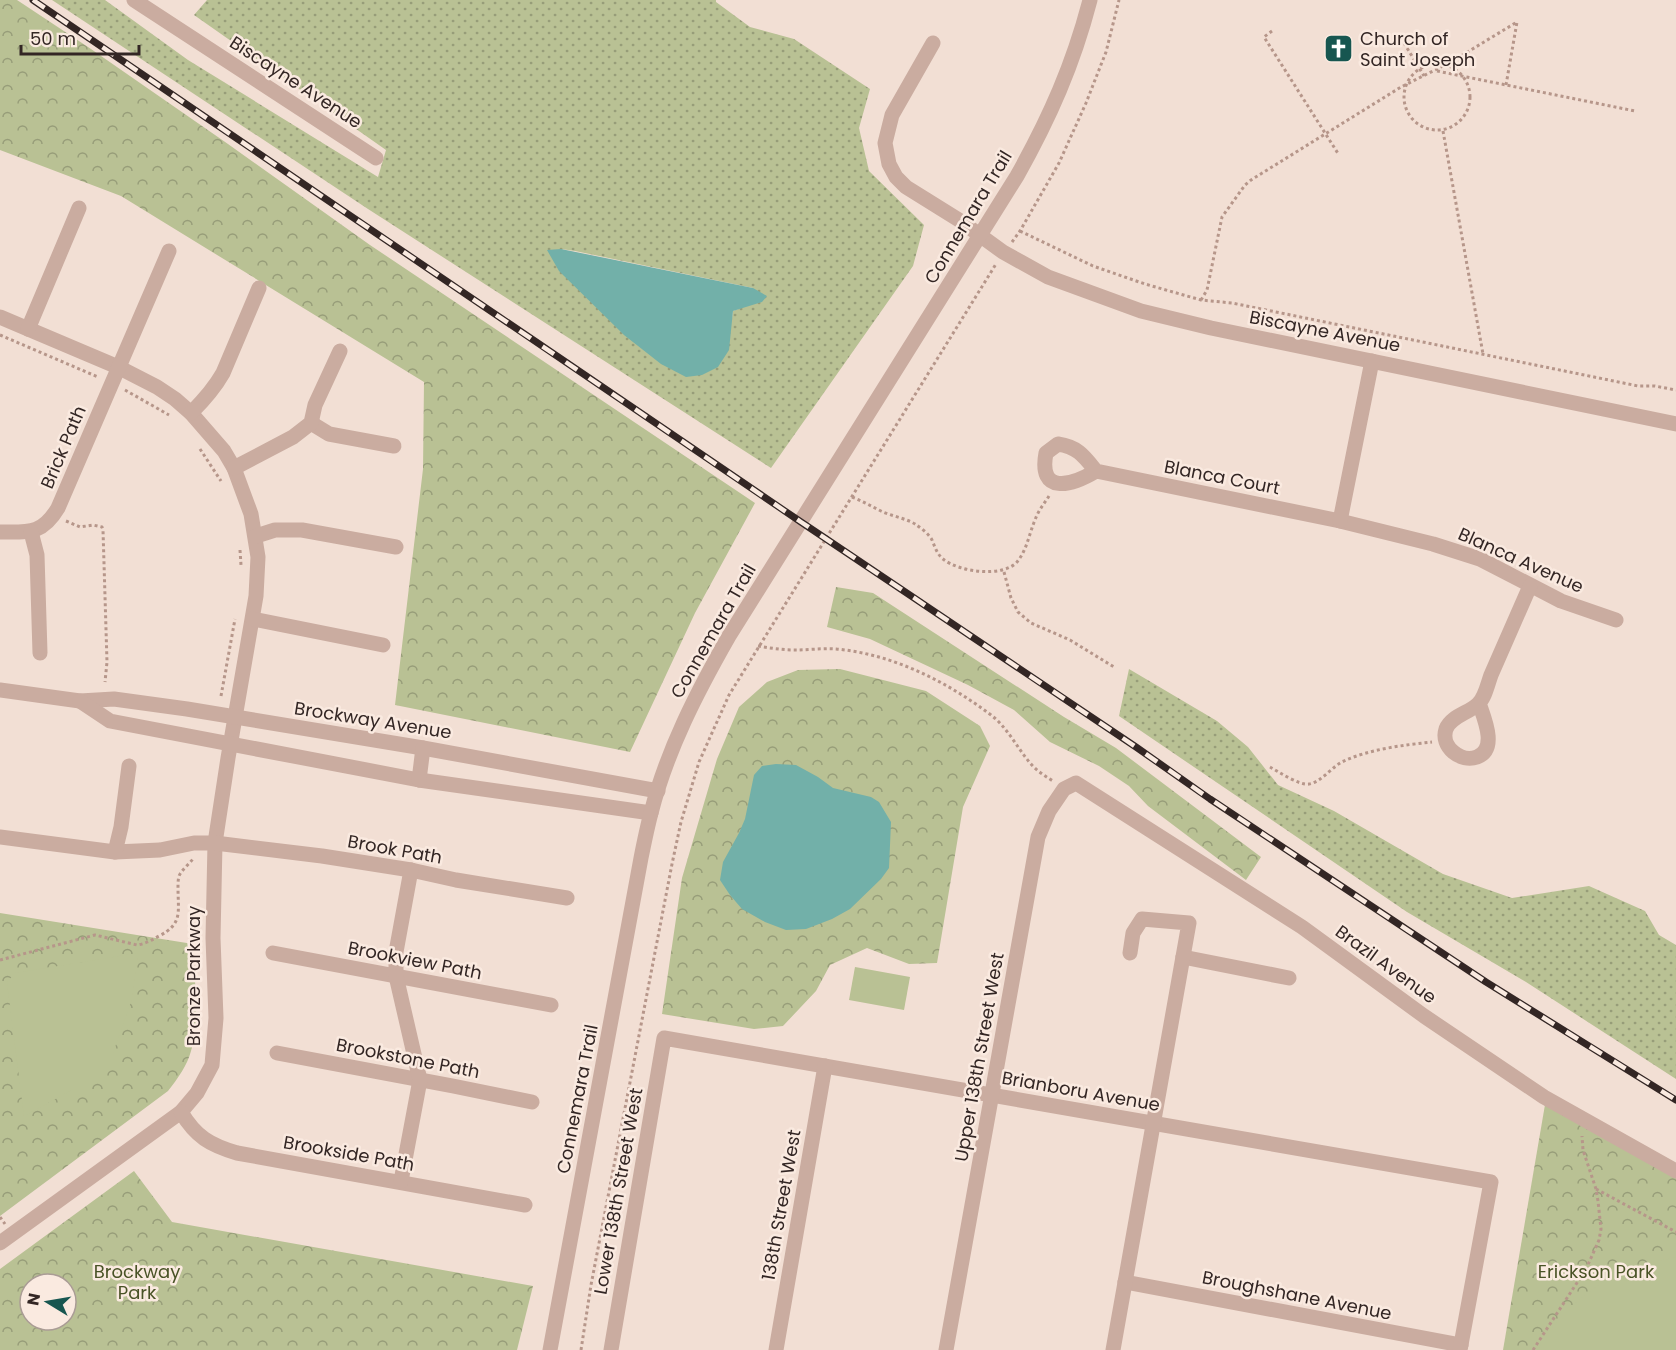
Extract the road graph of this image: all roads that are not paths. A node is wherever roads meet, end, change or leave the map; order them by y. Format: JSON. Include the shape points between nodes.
{"nodes":[{"id":1,"x":134,"y":0,"type":"edge"},
{"id":2,"x":1090,"y":0,"type":"edge"},
{"id":3,"x":933,"y":43,"type":"dead end"},
{"id":4,"x":376,"y":158,"type":"dead end"},
{"id":5,"x":80,"y":208,"type":"dead end"},
{"id":6,"x":980,"y":236,"type":"junction"},
{"id":7,"x":169,"y":250,"type":"dead end"},
{"id":8,"x":259,"y":288,"type":"dead end"},
{"id":9,"x":0,"y":317,"type":"edge"},
{"id":10,"x":28,"y":329,"type":"junction"},
{"id":11,"x":340,"y":351,"type":"dead end"},
{"id":12,"x":1372,"y":361,"type":"junction"},
{"id":13,"x":118,"y":367,"type":"junction"},
{"id":14,"x":191,"y":413,"type":"junction"},
{"id":15,"x":311,"y":423,"type":"junction"},
{"id":16,"x":1676,"y":424,"type":"edge"},
{"id":17,"x":394,"y":446,"type":"dead end"},
{"id":18,"x":234,"y":468,"type":"junction"},
{"id":19,"x":1096,"y":471,"type":"junction"},
{"id":20,"x":1340,"y":521,"type":"junction"},
{"id":21,"x":0,"y":532,"type":"edge"},
{"id":22,"x":32,"y":532,"type":"junction"},
{"id":23,"x":256,"y":536,"type":"junction"},
{"id":24,"x":396,"y":548,"type":"dead end"},
{"id":25,"x":1530,"y":586,"type":"junction"},
{"id":26,"x":253,"y":619,"type":"junction"},
{"id":27,"x":1616,"y":620,"type":"dead end"},
{"id":28,"x":383,"y":645,"type":"dead end"},
{"id":29,"x":40,"y":653,"type":"dead end"},
{"id":30,"x":0,"y":690,"type":"edge"},
{"id":31,"x":80,"y":701,"type":"junction"},
{"id":32,"x":1479,"y":703,"type":"junction"},
{"id":33,"x":236,"y":717,"type":"junction"},
{"id":34,"x":230,"y":744,"type":"junction"},
{"id":35,"x":423,"y":748,"type":"junction"},
{"id":36,"x":129,"y":766,"type":"dead end"},
{"id":37,"x":419,"y":780,"type":"junction"},
{"id":38,"x":1070,"y":786,"type":"joint"},
{"id":39,"x":658,"y":791,"type":"junction"},
{"id":40,"x":651,"y":813,"type":"junction"},
{"id":41,"x":0,"y":837,"type":"edge"},
{"id":42,"x":215,"y":843,"type":"junction"},
{"id":43,"x":115,"y":852,"type":"junction"},
{"id":44,"x":411,"y":870,"type":"junction"},
{"id":45,"x":567,"y":898,"type":"dead end"},
{"id":46,"x":273,"y":953,"type":"dead end"},
{"id":47,"x":1130,"y":953,"type":"dead end"},
{"id":48,"x":1183,"y":957,"type":"junction"},
{"id":49,"x":396,"y":976,"type":"junction"},
{"id":50,"x":1288,"y":978,"type":"dead end"},
{"id":51,"x":551,"y":1005,"type":"dead end"},
{"id":52,"x":664,"y":1038,"type":"joint"},
{"id":53,"x":277,"y":1053,"type":"dead end"},
{"id":54,"x":825,"y":1066,"type":"junction"},
{"id":55,"x":420,"y":1080,"type":"junction"},
{"id":56,"x":992,"y":1095,"type":"junction"},
{"id":57,"x":532,"y":1102,"type":"dead end"},
{"id":58,"x":181,"y":1112,"type":"junction"},
{"id":59,"x":1153,"y":1123,"type":"junction"},
{"id":60,"x":1676,"y":1171,"type":"edge"},
{"id":61,"x":401,"y":1181,"type":"junction"},
{"id":62,"x":525,"y":1205,"type":"dead end"},
{"id":63,"x":0,"y":1243,"type":"edge"},
{"id":64,"x":1125,"y":1282,"type":"junction"},
{"id":65,"x":1460,"y":1348,"type":"edge"},
{"id":66,"x":550,"y":1350,"type":"edge"},
{"id":67,"x":611,"y":1350,"type":"edge"},
{"id":68,"x":776,"y":1350,"type":"edge"},
{"id":69,"x":946,"y":1350,"type":"edge"},
{"id":70,"x":1113,"y":1350,"type":"edge"}],
"edges":[{"from":1,"to":4,"type":"street","name":"Biscayne Avenue"},
{"from":2,"to":6,"type":"street","name":"Connemara Trail","via":[[1058,97]]},
{"from":3,"to":6,"type":"street","name":"Biscayne Avenue","via":[[892,115],[885,143],[889,164],[906,187]]},
{"from":5,"to":10,"type":"street"},
{"from":6,"to":12,"type":"street","name":"Biscayne Avenue","via":[[1048,277],[1141,311]]},
{"from":6,"to":39,"type":"street","name":"Connemara Trail","via":[[701,684]]},
{"from":7,"to":13,"type":"street","name":"Brick Path"},
{"from":8,"to":14,"type":"street","via":[[219,380]]},
{"from":9,"to":10,"type":"street","name":"Bronze Parkway"},
{"from":10,"to":13,"type":"street","name":"Bronze Parkway"},
{"from":11,"to":15,"type":"street","via":[[315,405]]},
{"from":12,"to":16,"type":"street","name":"Biscayne Avenue"},
{"from":12,"to":20,"type":"street"},
{"from":13,"to":14,"type":"street","name":"Bronze Parkway","via":[[157,387]]},
{"from":13,"to":22,"type":"street","name":"Brick Path","via":[[54,516]]},
{"from":14,"to":18,"type":"street","name":"Bronze Parkway"},
{"from":15,"to":17,"type":"street","via":[[329,434]]},
{"from":15,"to":18,"type":"street","via":[[293,437]]},
{"from":18,"to":23,"type":"street","name":"Bronze Parkway"},
{"from":19,"to":19,"type":"street","via":[[1072,446],[1058,444],[1046,453],[1043,465],[1047,477],[1056,484],[1083,479]]},
{"from":19,"to":20,"type":"street","name":"Blanca Court"},
{"from":20,"to":25,"type":"street","name":"Blanca Avenue","via":[[1455,550]]},
{"from":21,"to":22,"type":"street"},
{"from":22,"to":29,"type":"street","via":[[37,555]]},
{"from":23,"to":24,"type":"street","via":[[302,530]]},
{"from":23,"to":26,"type":"street","name":"Bronze Parkway","via":[[258,577]]},
{"from":25,"to":27,"type":"street","name":"Blanca Avenue"},
{"from":25,"to":32,"type":"street"},
{"from":26,"to":28,"type":"street"},
{"from":26,"to":33,"type":"street","name":"Bronze Parkway"},
{"from":30,"to":31,"type":"street","name":"Brockway Avenue"},
{"from":31,"to":33,"type":"street","name":"Brockway Avenue","via":[[114,699]]},
{"from":31,"to":34,"type":"street","name":"Brockway Avenue","via":[[110,721]]},
{"from":32,"to":32,"type":"street","via":[[1446,729],[1450,749],[1459,756],[1479,756],[1486,750],[1488,729]]},
{"from":33,"to":34,"type":"street","name":"Bronze Parkway"},
{"from":33,"to":35,"type":"street","name":"Brockway Avenue"},
{"from":34,"to":37,"type":"street","name":"Brockway Avenue"},
{"from":34,"to":42,"type":"street","name":"Bronze Parkway"},
{"from":35,"to":37,"type":"street"},
{"from":35,"to":39,"type":"street","name":"Brockway Avenue"},
{"from":36,"to":43,"type":"street"},
{"from":37,"to":40,"type":"street","name":"Brockway Avenue"},
{"from":38,"to":56,"type":"street","name":"Upper 138th Street West","via":[[1048,812],[1038,837]]},
{"from":38,"to":60,"type":"street","name":"Brazil Avenue","via":[[1302,927],[1544,1097]]},
{"from":39,"to":40,"type":"street","name":"Connemara Trail"},
{"from":40,"to":66,"type":"street","name":"Connemara Trail"},
{"from":41,"to":43,"type":"street","name":"Brook Path"},
{"from":42,"to":43,"type":"street","name":"Brook Path"},
{"from":42,"to":44,"type":"street","name":"Brook Path"},
{"from":42,"to":58,"type":"street","name":"Bronze Parkway","via":[[216,1018],[212,1065],[197,1094]]},
{"from":44,"to":45,"type":"street","name":"Brook Path"},
{"from":44,"to":49,"type":"street","via":[[396,952]]},
{"from":46,"to":49,"type":"street","name":"Brookview Path"},
{"from":47,"to":48,"type":"street","via":[[1142,919],[1189,923]]},
{"from":48,"to":50,"type":"street"},
{"from":48,"to":59,"type":"street"},
{"from":49,"to":51,"type":"street","name":"Brookview Path"},
{"from":49,"to":55,"type":"street"},
{"from":52,"to":54,"type":"street","name":"Brianboru Avenue"},
{"from":52,"to":67,"type":"street","name":"Lower 138th Street West"},
{"from":53,"to":55,"type":"street","name":"Brookstone Path"},
{"from":54,"to":56,"type":"street","name":"Brianboru Avenue"},
{"from":54,"to":68,"type":"street","name":"138th Street West"},
{"from":55,"to":57,"type":"street","name":"Brookstone Path"},
{"from":55,"to":61,"type":"street"},
{"from":56,"to":59,"type":"street","name":"Brianboru Avenue"},
{"from":56,"to":69,"type":"street","name":"Upper 138th Street West"},
{"from":58,"to":61,"type":"street","name":"Brookside Path","via":[[190,1127],[219,1148]]},
{"from":58,"to":63,"type":"street","name":"Bronze Parkway"},
{"from":59,"to":64,"type":"street"},
{"from":59,"to":65,"type":"street","name":"Brianboru Avenue","via":[[1491,1182]]},
{"from":61,"to":62,"type":"street","name":"Brookside Path"},
{"from":64,"to":65,"type":"street","name":"Broughshane Avenue"},
{"from":64,"to":70,"type":"street"}]}
